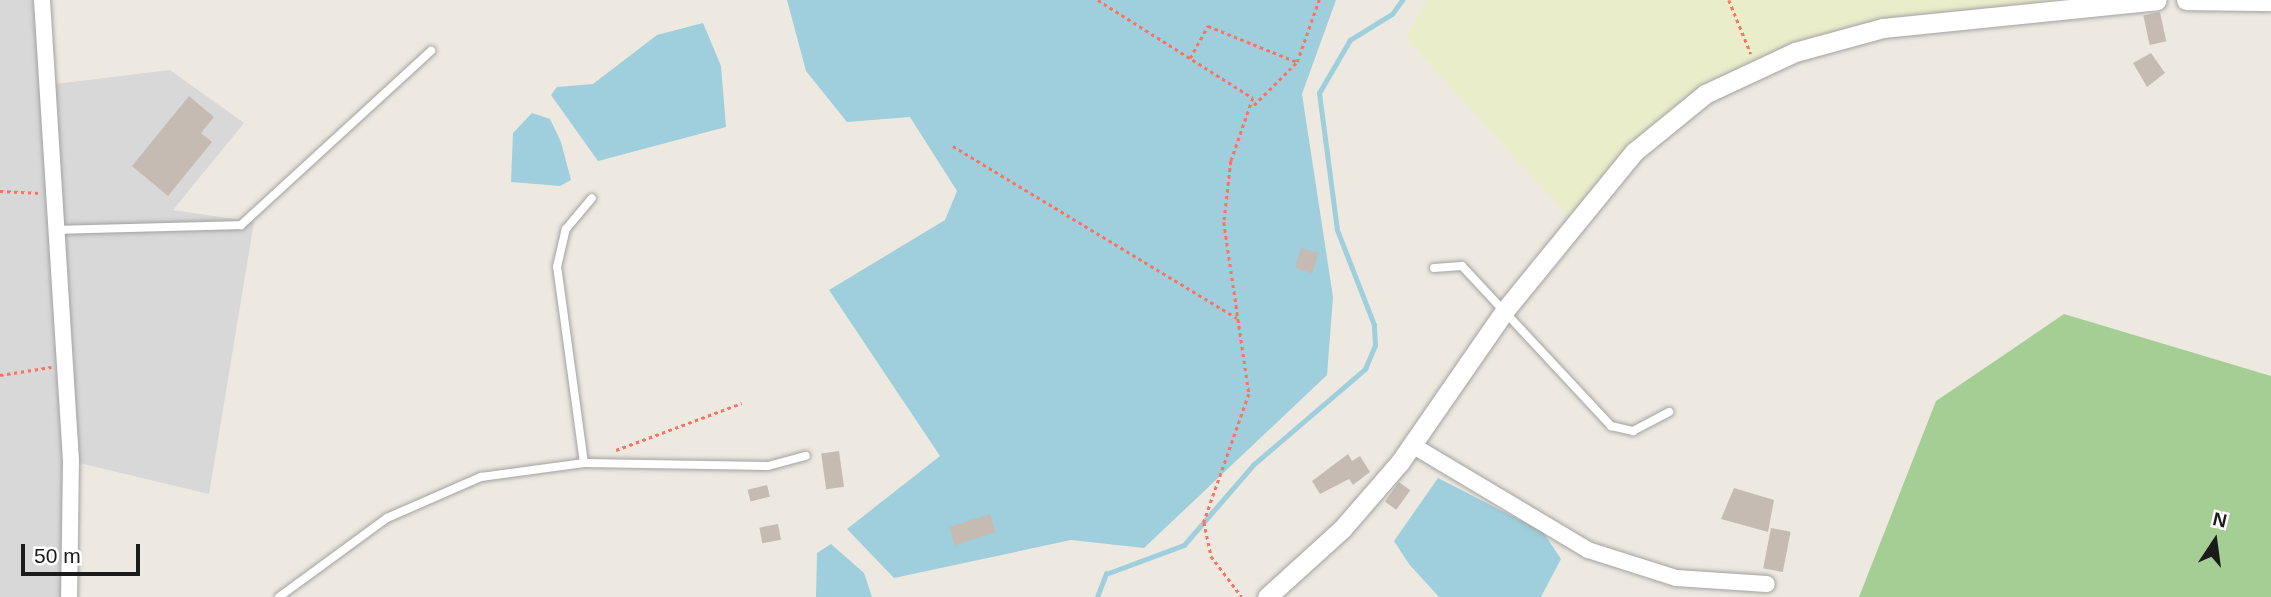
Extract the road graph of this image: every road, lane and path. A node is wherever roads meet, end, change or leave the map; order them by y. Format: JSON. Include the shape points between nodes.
{"nodes":[{"id":1,"x":42,"y":0,"type":"edge"},
{"id":2,"x":1098,"y":0,"type":"edge"},
{"id":3,"x":1319,"y":0,"type":"edge"},
{"id":4,"x":1729,"y":0,"type":"edge"},
{"id":5,"x":2157,"y":0,"type":"edge"},
{"id":6,"x":2186,"y":0,"type":"edge"},
{"id":7,"x":2271,"y":1,"type":"edge"},
{"id":8,"x":431,"y":51,"type":"dead end"},
{"id":9,"x":1190,"y":58,"type":"junction"},
{"id":10,"x":1297,"y":62,"type":"junction"},
{"id":11,"x":1757,"y":70,"type":"junction"},
{"id":12,"x":1252,"y":106,"type":"junction"},
{"id":13,"x":953,"y":146,"type":"dead end"},
{"id":14,"x":0,"y":191,"type":"edge"},
{"id":15,"x":54,"y":194,"type":"junction"},
{"id":16,"x":592,"y":198,"type":"dead end"},
{"id":17,"x":56,"y":230,"type":"junction"},
{"id":18,"x":1434,"y":268,"type":"dead end"},
{"id":19,"x":1506,"y":309,"type":"junction"},
{"id":20,"x":1237,"y":318,"type":"junction"},
{"id":21,"x":65,"y":365,"type":"junction"},
{"id":22,"x":0,"y":375,"type":"edge"},
{"id":23,"x":742,"y":403,"type":"dead end"},
{"id":24,"x":1669,"y":412,"type":"dead end"},
{"id":25,"x":1412,"y":445,"type":"junction"},
{"id":26,"x":806,"y":456,"type":"dead end"},
{"id":27,"x":584,"y":463,"type":"junction"},
{"id":28,"x":1767,"y":584,"type":"dead end"},
{"id":29,"x":69,"y":597,"type":"edge"},
{"id":30,"x":279,"y":597,"type":"edge"},
{"id":31,"x":1242,"y":597,"type":"edge"},
{"id":32,"x":1267,"y":597,"type":"edge"}],
"edges":[{"from":1,"to":15,"type":"street"},
{"from":2,"to":9,"type":"path"},
{"from":3,"to":10,"type":"path"},
{"from":4,"to":11,"type":"path"},
{"from":5,"to":11,"type":"street","via":[[1883,28],[1795,52]]},
{"from":6,"to":7,"type":"street"},
{"from":8,"to":17,"type":"lane","via":[[241,225]]},
{"from":9,"to":10,"type":"path","via":[[1208,26]]},
{"from":9,"to":12,"type":"path","via":[[1249,91]]},
{"from":10,"to":12,"type":"path"},
{"from":11,"to":19,"type":"street","via":[[1705,94],[1634,152]]},
{"from":12,"to":20,"type":"path","via":[[1225,191]]},
{"from":13,"to":20,"type":"path"},
{"from":14,"to":15,"type":"path"},
{"from":15,"to":17,"type":"street"},
{"from":16,"to":27,"type":"lane","via":[[566,229],[557,267]]},
{"from":17,"to":21,"type":"street"},
{"from":18,"to":19,"type":"lane","via":[[1462,266]]},
{"from":19,"to":24,"type":"lane","via":[[1589,409],[1611,426],[1633,431]]},
{"from":19,"to":25,"type":"street"},
{"from":20,"to":31,"type":"path","via":[[1247,412],[1205,522],[1211,555]]},
{"from":21,"to":22,"type":"path"},
{"from":21,"to":29,"type":"street"},
{"from":23,"to":27,"type":"path"},
{"from":25,"to":28,"type":"street","via":[[1559,535],[1609,558],[1676,578]]},
{"from":25,"to":32,"type":"street","via":[[1342,530]]},
{"from":26,"to":27,"type":"lane","via":[[768,466]]},
{"from":27,"to":30,"type":"lane","via":[[481,477],[429,496],[387,518]]}]}
